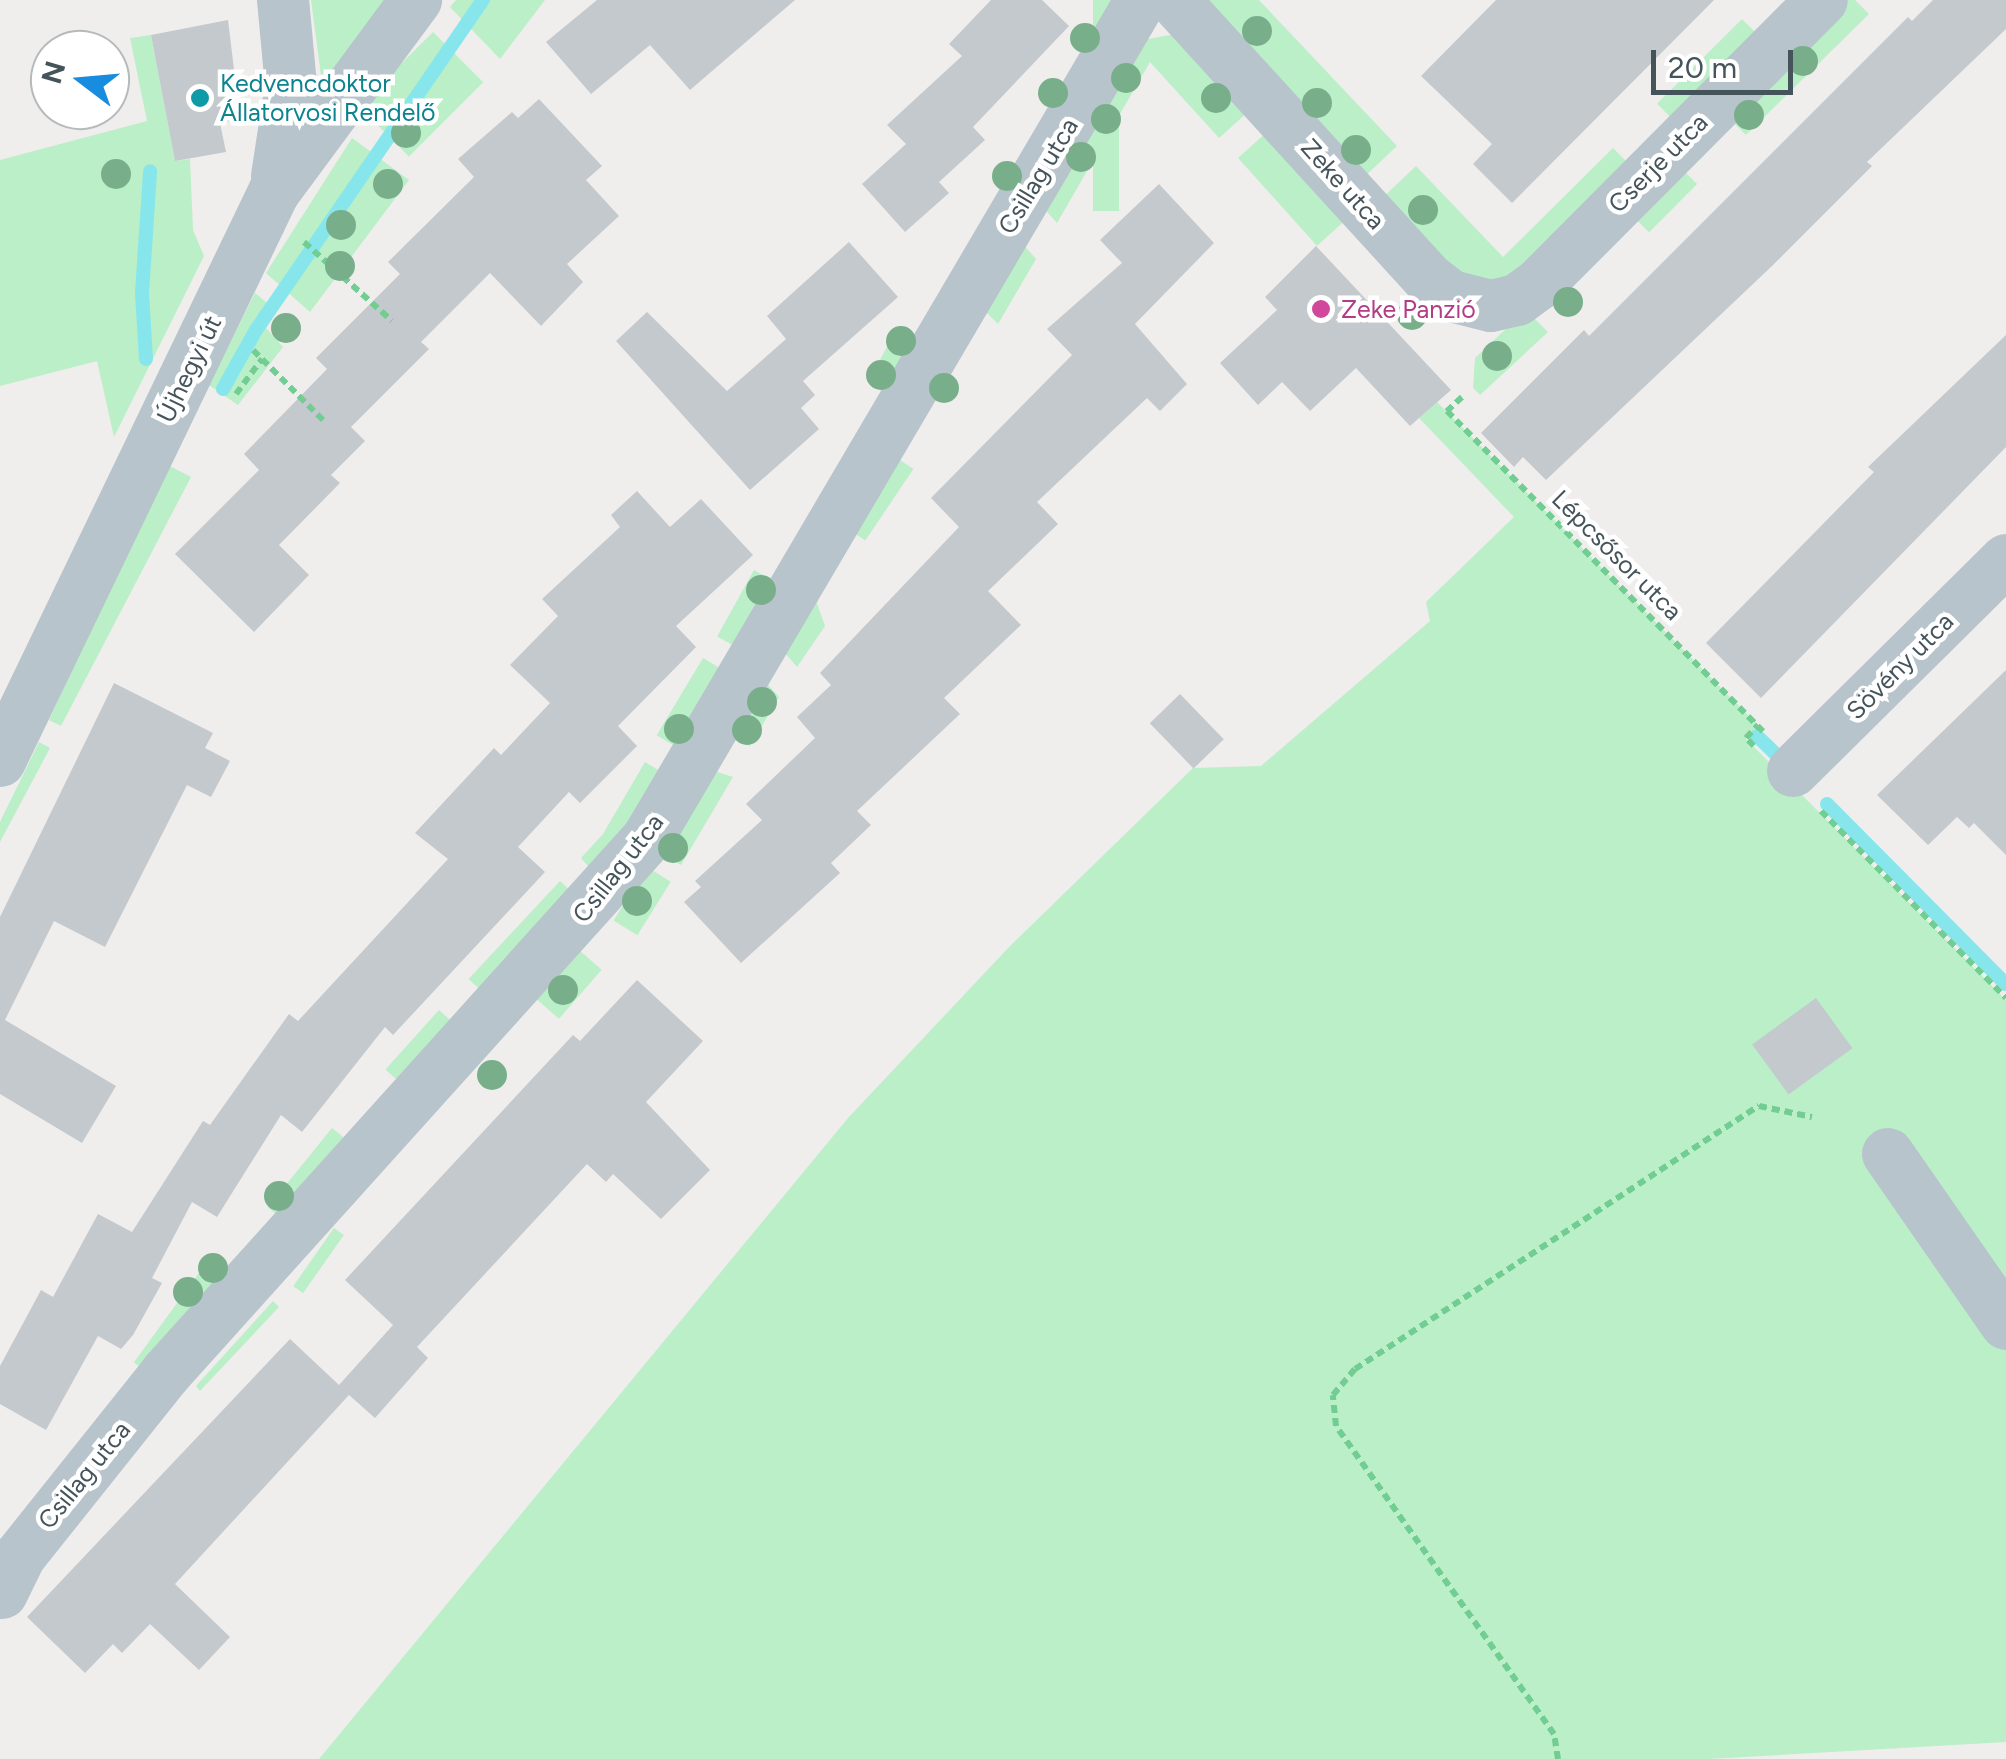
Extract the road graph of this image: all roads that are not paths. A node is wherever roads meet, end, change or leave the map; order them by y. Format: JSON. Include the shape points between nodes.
{"nodes":[{"id":1,"x":283,"y":0,"type":"edge"},
{"id":2,"x":416,"y":0,"type":"edge"},
{"id":3,"x":1141,"y":0,"type":"edge"},
{"id":4,"x":1174,"y":0,"type":"edge"},
{"id":5,"x":1822,"y":0,"type":"edge"},
{"id":6,"x":274,"y":192,"type":"junction"},
{"id":7,"x":1538,"y":286,"type":"joint"},
{"id":8,"x":2006,"y":560,"type":"edge"},
{"id":9,"x":0,"y":761,"type":"edge"},
{"id":10,"x":1795,"y":773,"type":"road end"},
{"id":11,"x":1888,"y":1154,"type":"dead end"},
{"id":12,"x":2006,"y":1324,"type":"edge"},
{"id":13,"x":2,"y":1593,"type":"edge"}],
"edges":[{"from":1,"to":6,"type":"street","via":[[291,86]]},
{"from":2,"to":6,"type":"street","name":"Újhegyi út"},
{"from":3,"to":13,"type":"street","name":"Csillag utca","via":[[648,838],[166,1373],[20,1556]]},
{"from":4,"to":7,"type":"street","name":"Zeke utca","via":[[1430,280],[1451,296],[1490,306]]},
{"from":5,"to":7,"type":"street","name":"Cserje utca"},
{"from":6,"to":9,"type":"street","name":"Újhegyi út"},
{"from":8,"to":10,"type":"street","name":"Sövény utca"},
{"from":11,"to":12,"type":"street"}]}
